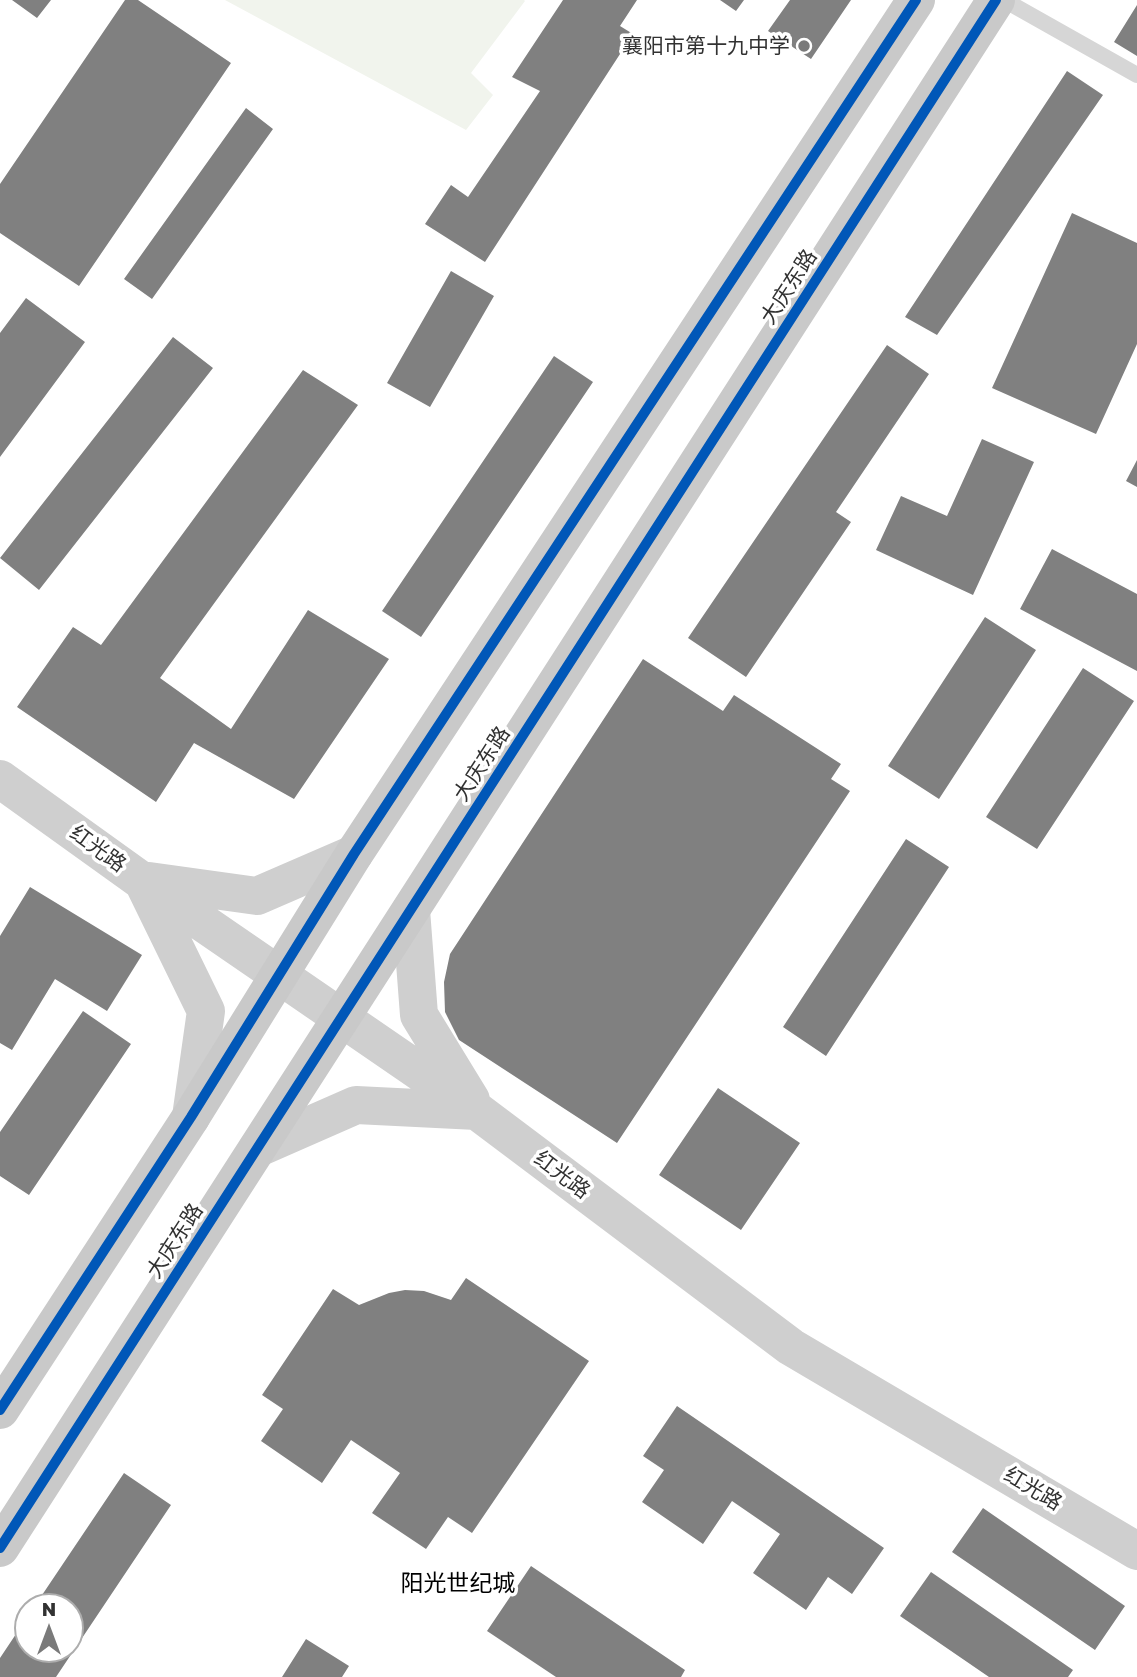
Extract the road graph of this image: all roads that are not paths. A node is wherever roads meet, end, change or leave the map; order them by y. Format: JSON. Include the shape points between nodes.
{"nodes":[{"id":1,"x":916,"y":0,"type":"edge"},
{"id":2,"x":996,"y":0,"type":"edge"},
{"id":3,"x":1004,"y":0,"type":"edge"},
{"id":4,"x":1137,"y":75,"type":"edge"},
{"id":5,"x":0,"y":779,"type":"edge"},
{"id":6,"x":354,"y":854,"type":"junction"},
{"id":7,"x":142,"y":881,"type":"junction"},
{"id":8,"x":411,"y":909,"type":"junction"},
{"id":9,"x":279,"y":975,"type":"junction"},
{"id":10,"x":342,"y":1018,"type":"junction"},
{"id":11,"x":477,"y":1111,"type":"junction"},
{"id":12,"x":191,"y":1117,"type":"junction"},
{"id":13,"x":258,"y":1148,"type":"junction"},
{"id":14,"x":0,"y":1410,"type":"edge"},
{"id":15,"x":0,"y":1548,"type":"edge"},
{"id":16,"x":1137,"y":1551,"type":"edge"}],
"edges":[{"from":1,"to":6,"type":"main road"},
{"from":2,"to":8,"type":"main road","name":"大庆东路"},
{"from":3,"to":4,"type":"lane"},
{"from":5,"to":7,"type":"street","name":"红光路"},
{"from":6,"to":7,"type":"street","via":[[257,895]]},
{"from":6,"to":9,"type":"main road"},
{"from":7,"to":9,"type":"street","name":"红光路"},
{"from":7,"to":12,"type":"street","via":[[206,1011]]},
{"from":8,"to":10,"type":"main road","name":"大庆东路"},
{"from":8,"to":11,"type":"street","via":[[419,1015]]},
{"from":9,"to":10,"type":"street","name":"红光路"},
{"from":9,"to":12,"type":"main road"},
{"from":10,"to":11,"type":"street","name":"红光路"},
{"from":10,"to":13,"type":"main road","name":"大庆东路"},
{"from":11,"to":13,"type":"street","via":[[356,1105]]},
{"from":11,"to":16,"type":"street","name":"红光路","via":[[791,1347]]},
{"from":12,"to":14,"type":"main road"},
{"from":13,"to":15,"type":"main road","name":"大庆东路"}]}
